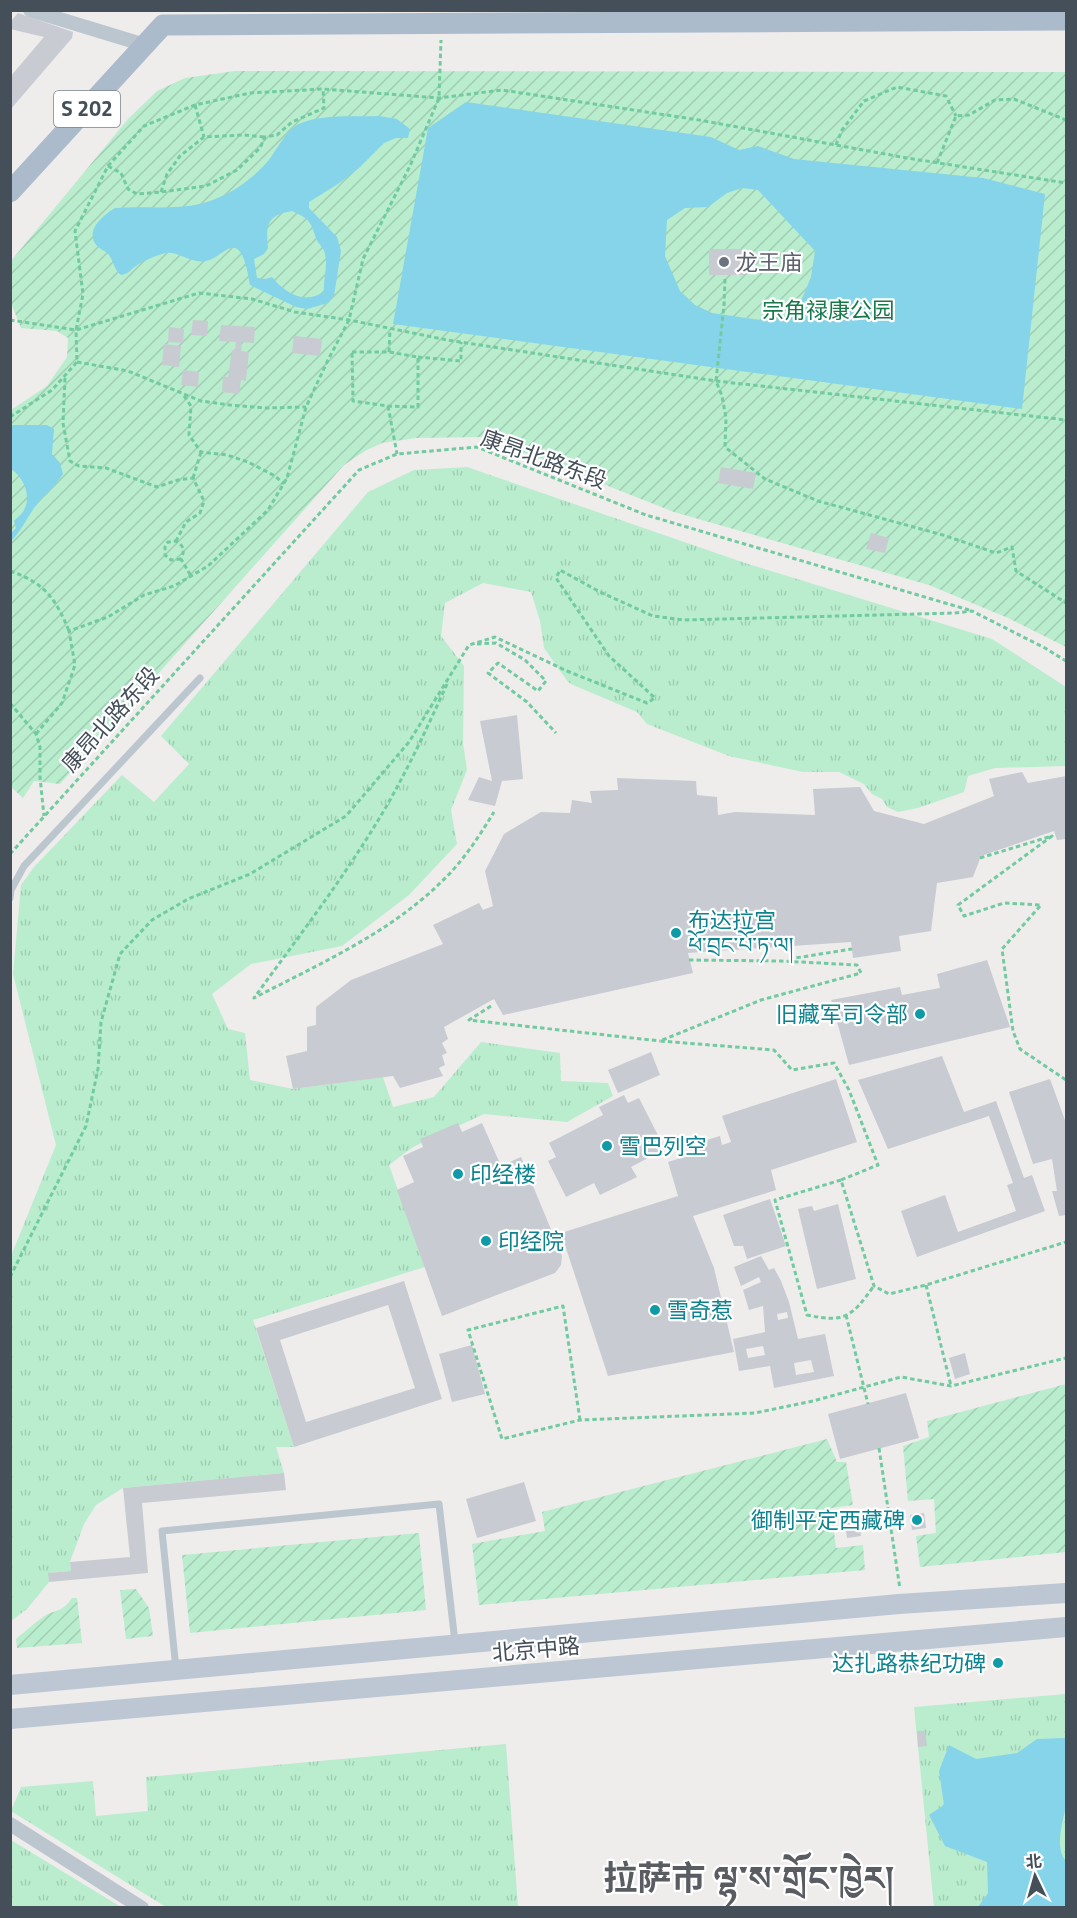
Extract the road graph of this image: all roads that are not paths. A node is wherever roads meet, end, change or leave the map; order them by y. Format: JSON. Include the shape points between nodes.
{"nodes":[{"id":1,"x":30,"y":10,"type":"edge"},
{"id":2,"x":1024,"y":16,"type":"edge"},
{"id":3,"x":162,"y":18,"type":"edge"},
{"id":4,"x":1066,"y":20,"type":"edge"},
{"id":5,"x":145,"y":45,"type":"junction"},
{"id":6,"x":10,"y":192,"type":"edge"},
{"id":7,"x":200,"y":678,"type":"dead end"},
{"id":8,"x":10,"y":898,"type":"edge"},
{"id":9,"x":1066,"y":1593,"type":"edge"},
{"id":10,"x":1066,"y":1626,"type":"edge"},
{"id":11,"x":456,"y":1644,"type":"junction"},
{"id":12,"x":177,"y":1670,"type":"junction"},
{"id":13,"x":10,"y":1685,"type":"edge"},
{"id":14,"x":10,"y":1719,"type":"edge"},
{"id":15,"x":10,"y":1824,"type":"edge"},
{"id":16,"x":142,"y":1908,"type":"edge"}],
"edges":[{"from":1,"to":5,"type":"street"},
{"from":2,"to":3,"type":"main road","number":"S 202","via":[[442,22]]},
{"from":2,"to":4,"type":"main road","number":"S 202"},
{"from":3,"to":5,"type":"main road","number":"S 202"},
{"from":5,"to":6,"type":"main road","number":"S 202"},
{"from":7,"to":8,"type":"lane","via":[[24,866]]},
{"from":9,"to":11,"type":"main road","name":"北京中路"},
{"from":10,"to":14,"type":"main road","name":"北京中路"},
{"from":11,"to":12,"type":"main road","name":"北京中路"},
{"from":11,"to":12,"type":"lane","via":[[439,1504],[162,1531]]},
{"from":12,"to":13,"type":"main road","name":"北京中路"},
{"from":15,"to":16,"type":"street"}]}
